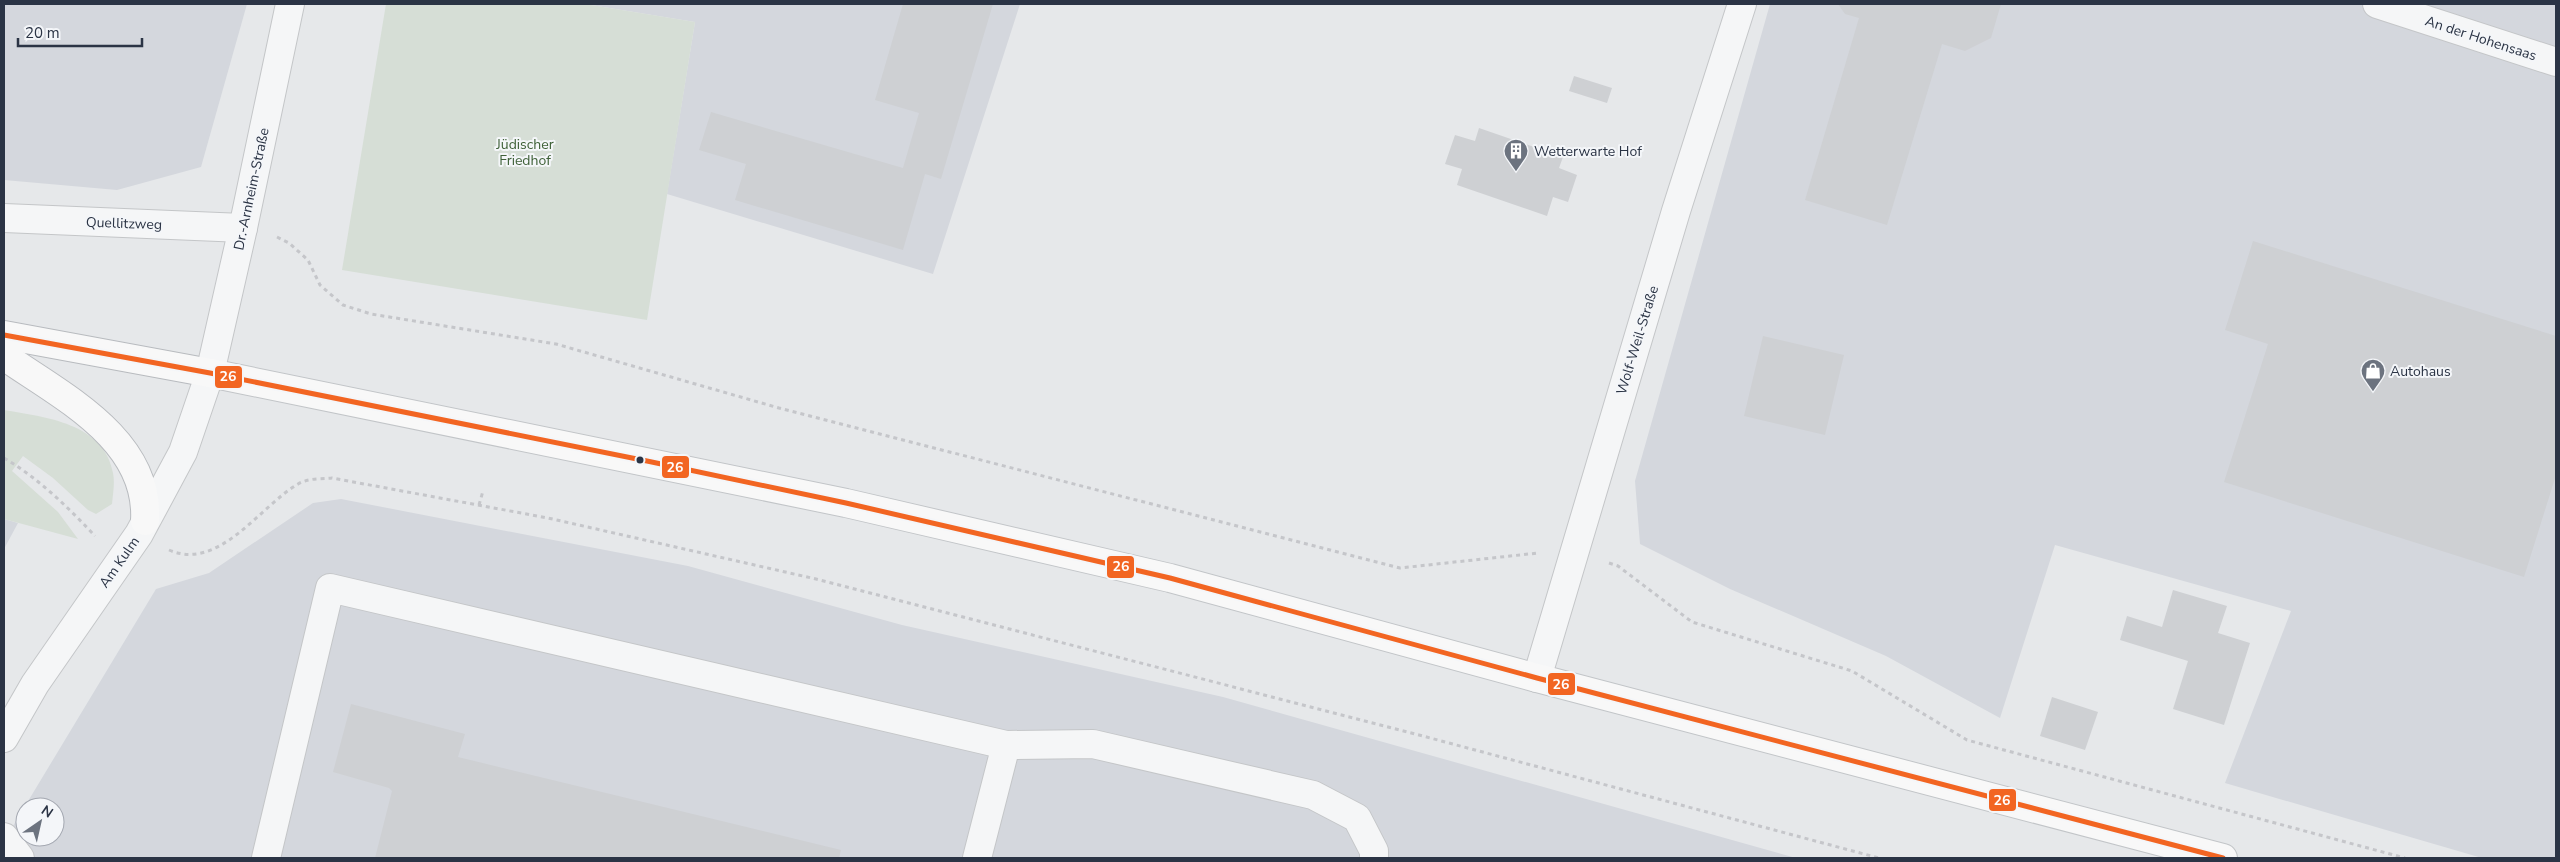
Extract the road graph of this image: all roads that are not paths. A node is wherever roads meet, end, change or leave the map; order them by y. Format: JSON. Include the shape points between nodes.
{"nodes":[{"id":1,"x":290,"y":4,"type":"edge"},
{"id":2,"x":1742,"y":4,"type":"edge"},
{"id":3,"x":2377,"y":4,"type":"edge"},
{"id":4,"x":2556,"y":62,"type":"edge"},
{"id":5,"x":4,"y":218,"type":"edge"},
{"id":6,"x":243,"y":228,"type":"junction"},
{"id":7,"x":4,"y":334,"type":"edge"},
{"id":8,"x":4,"y":356,"type":"edge"},
{"id":9,"x":210,"y":373,"type":"junction"},
{"id":10,"x":142,"y":528,"type":"junction"},
{"id":11,"x":1537,"y":678,"type":"junction"},
{"id":12,"x":4,"y":738,"type":"edge"},
{"id":13,"x":1006,"y":745,"type":"junction"},
{"id":14,"x":4,"y":837,"type":"edge"},
{"id":15,"x":20,"y":858,"type":"edge"},
{"id":16,"x":266,"y":858,"type":"edge"},
{"id":17,"x":977,"y":858,"type":"edge"},
{"id":18,"x":1374,"y":858,"type":"edge"},
{"id":19,"x":2224,"y":858,"type":"edge"}],
"edges":[{"from":1,"to":6,"type":"street","name":"Dr.-Arnheim-Straße"},
{"from":2,"to":11,"type":"street","name":"Wolf-Weil-Straße","via":[[1676,211]]},
{"from":3,"to":4,"type":"street","name":"An der Hohensaas"},
{"from":5,"to":6,"type":"street","name":"Quellitzweg"},
{"from":6,"to":9,"type":"street","name":"Dr.-Arnheim-Straße"},
{"from":7,"to":9,"type":"main road"},
{"from":8,"to":10,"type":"main road","via":[[93,418],[110,434],[138,472],[146,509]]},
{"from":9,"to":10,"type":"street","name":"Am Kulm","via":[[183,452]]},
{"from":9,"to":11,"type":"main road","via":[[865,507],[1170,578]]},
{"from":10,"to":12,"type":"street","name":"Am Kulm","via":[[35,684]]},
{"from":11,"to":19,"type":"main road"},
{"from":13,"to":16,"type":"street","via":[[330,588]]},
{"from":13,"to":17,"type":"street"},
{"from":13,"to":18,"type":"street","via":[[1093,744],[1313,795],[1357,818],[1374,851]]},
{"from":14,"to":15,"type":"street"}]}
